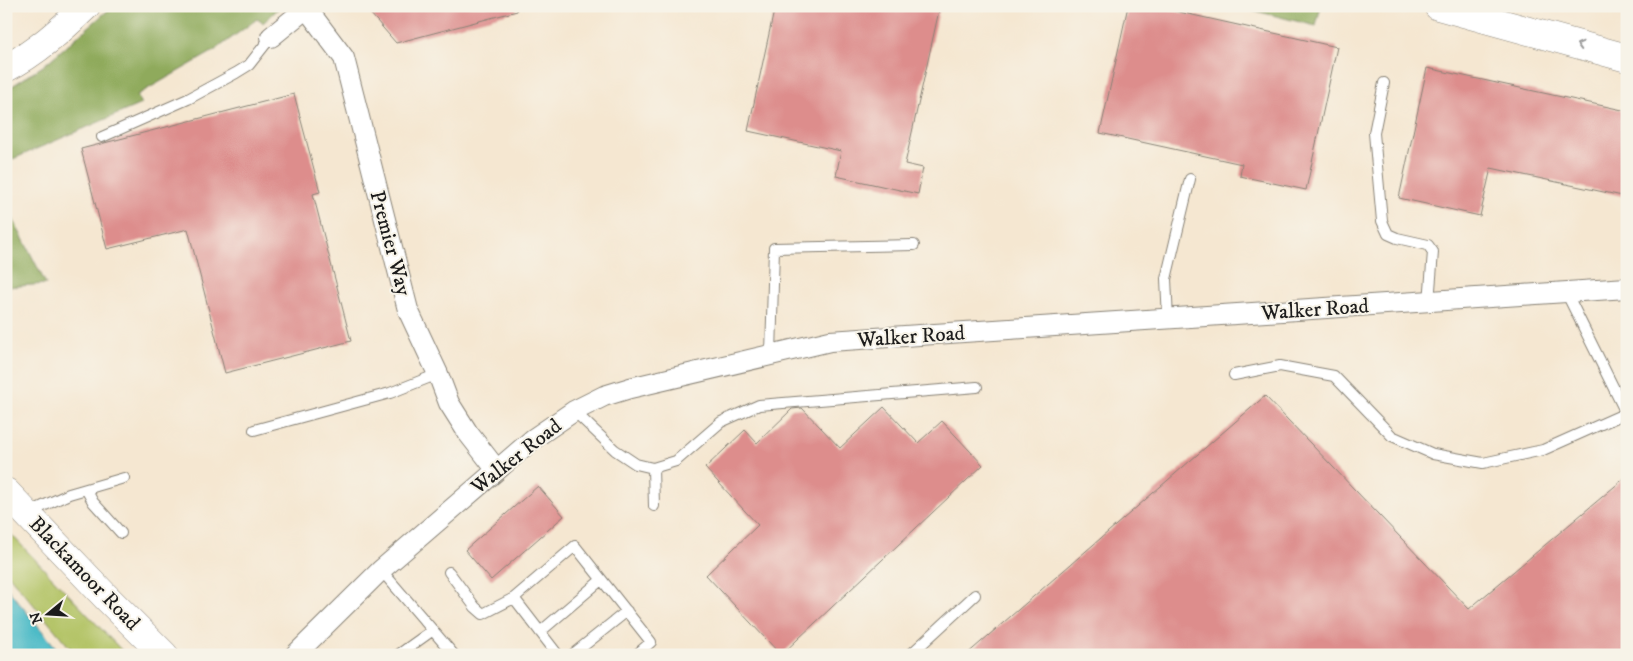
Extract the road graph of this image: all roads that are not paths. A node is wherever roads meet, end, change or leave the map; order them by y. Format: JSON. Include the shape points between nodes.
{"nodes":[{"id":1,"x":63,"y":6,"type":"edge"},
{"id":2,"x":86,"y":6,"type":"edge"},
{"id":3,"x":1438,"y":6,"type":"edge"},
{"id":4,"x":308,"y":8,"type":"edge"},
{"id":5,"x":271,"y":37,"type":"joint"},
{"id":6,"x":6,"y":51,"type":"edge"},
{"id":7,"x":1627,"y":58,"type":"edge"},
{"id":8,"x":6,"y":68,"type":"edge"},
{"id":9,"x":1384,"y":83,"type":"dead end"},
{"id":10,"x":102,"y":137,"type":"dead end"},
{"id":11,"x":1190,"y":178,"type":"dead end"},
{"id":12,"x":914,"y":245,"type":"dead end"},
{"id":13,"x":1627,"y":288,"type":"edge"},
{"id":14,"x":1566,"y":292,"type":"junction"},
{"id":15,"x":1429,"y":302,"type":"junction"},
{"id":16,"x":1168,"y":319,"type":"junction"},
{"id":17,"x":771,"y":354,"type":"junction"},
{"id":18,"x":438,"y":374,"type":"junction"},
{"id":19,"x":1234,"y":375,"type":"dead end"},
{"id":20,"x":977,"y":387,"type":"dead end"},
{"id":21,"x":574,"y":411,"type":"junction"},
{"id":22,"x":1626,"y":412,"type":"edge"},
{"id":23,"x":254,"y":430,"type":"dead end"},
{"id":24,"x":653,"y":468,"type":"junction"},
{"id":25,"x":496,"y":469,"type":"junction"},
{"id":26,"x":124,"y":478,"type":"dead end"},
{"id":27,"x":86,"y":489,"type":"junction"},
{"id":28,"x":6,"y":492,"type":"edge"},
{"id":29,"x":654,"y":506,"type":"dead end"},
{"id":30,"x":27,"y":513,"type":"junction"},
{"id":31,"x":121,"y":533,"type":"dead end"},
{"id":32,"x":381,"y":570,"type":"junction"},
{"id":33,"x":449,"y":572,"type":"dead end"},
{"id":34,"x":601,"y":580,"type":"junction"},
{"id":35,"x":975,"y":595,"type":"dead end"},
{"id":36,"x":514,"y":598,"type":"junction"},
{"id":37,"x":626,"y":611,"type":"junction"},
{"id":38,"x":432,"y":630,"type":"junction"},
{"id":39,"x":540,"y":632,"type":"junction"},
{"id":40,"x":554,"y":653,"type":"edge"},
{"id":41,"x":164,"y":655,"type":"edge"},
{"id":42,"x":295,"y":655,"type":"edge"},
{"id":43,"x":398,"y":655,"type":"edge"},
{"id":44,"x":454,"y":655,"type":"edge"},
{"id":45,"x":572,"y":655,"type":"edge"},
{"id":46,"x":636,"y":655,"type":"edge"},
{"id":47,"x":910,"y":655,"type":"edge"}],
"edges":[{"from":1,"to":6,"type":"main road"},
{"from":2,"to":8,"type":"main road","via":[[60,31]]},
{"from":7,"to":3,"type":"main road","one_way":true},
{"from":4,"to":5,"type":"street","name":"Premier Way"},
{"from":4,"to":18,"type":"street","name":"Premier Way","via":[[344,58],[408,310]]},
{"from":5,"to":10,"type":"lane","via":[[249,65],[188,99]]},
{"from":9,"to":15,"type":"lane","via":[[1374,133],[1382,222],[1388,234],[1428,245],[1433,252]]},
{"from":11,"to":16,"type":"lane","via":[[1166,279]]},
{"from":12,"to":17,"type":"lane","via":[[774,248]]},
{"from":13,"to":14,"type":"street","name":"Walker Road"},
{"from":14,"to":15,"type":"street","name":"Walker Road"},
{"from":14,"to":22,"type":"lane"},
{"from":15,"to":16,"type":"street","name":"Walker Road"},
{"from":16,"to":17,"type":"street","name":"Walker Road","via":[[830,341]]},
{"from":17,"to":21,"type":"street","name":"Walker Road","via":[[630,388]]},
{"from":18,"to":23,"type":"lane","via":[[383,395]]},
{"from":18,"to":25,"type":"street","name":"Premier Way","via":[[449,403]]},
{"from":19,"to":22,"type":"lane","via":[[1280,366],[1334,376],[1392,436],[1433,454],[1483,463],[1543,450]]},
{"from":20,"to":24,"type":"lane","via":[[759,405],[721,422],[676,460]]},
{"from":21,"to":24,"type":"lane","via":[[616,450],[636,464]]},
{"from":21,"to":25,"type":"street","name":"Walker Road"},
{"from":24,"to":29,"type":"lane"},
{"from":25,"to":32,"type":"street","name":"Walker Road"},
{"from":26,"to":27,"type":"lane"},
{"from":27,"to":30,"type":"lane"},
{"from":27,"to":31,"type":"lane","via":[[93,502]]},
{"from":28,"to":30,"type":"main road","name":"Blackamoor Road"},
{"from":30,"to":41,"type":"main road","name":"Blackamoor Road"},
{"from":32,"to":38,"type":"lane"},
{"from":32,"to":42,"type":"street","name":"Walker Road"},
{"from":33,"to":36,"type":"lane","via":[[483,614]]},
{"from":34,"to":36,"type":"lane","via":[[575,546]]},
{"from":34,"to":37,"type":"lane"},
{"from":34,"to":39,"type":"lane"},
{"from":35,"to":47,"type":"lane"},
{"from":36,"to":39,"type":"lane"},
{"from":37,"to":45,"type":"lane"},
{"from":37,"to":46,"type":"lane","via":[[651,642]]},
{"from":38,"to":43,"type":"lane"},
{"from":38,"to":44,"type":"lane"},
{"from":39,"to":40,"type":"lane"}]}
